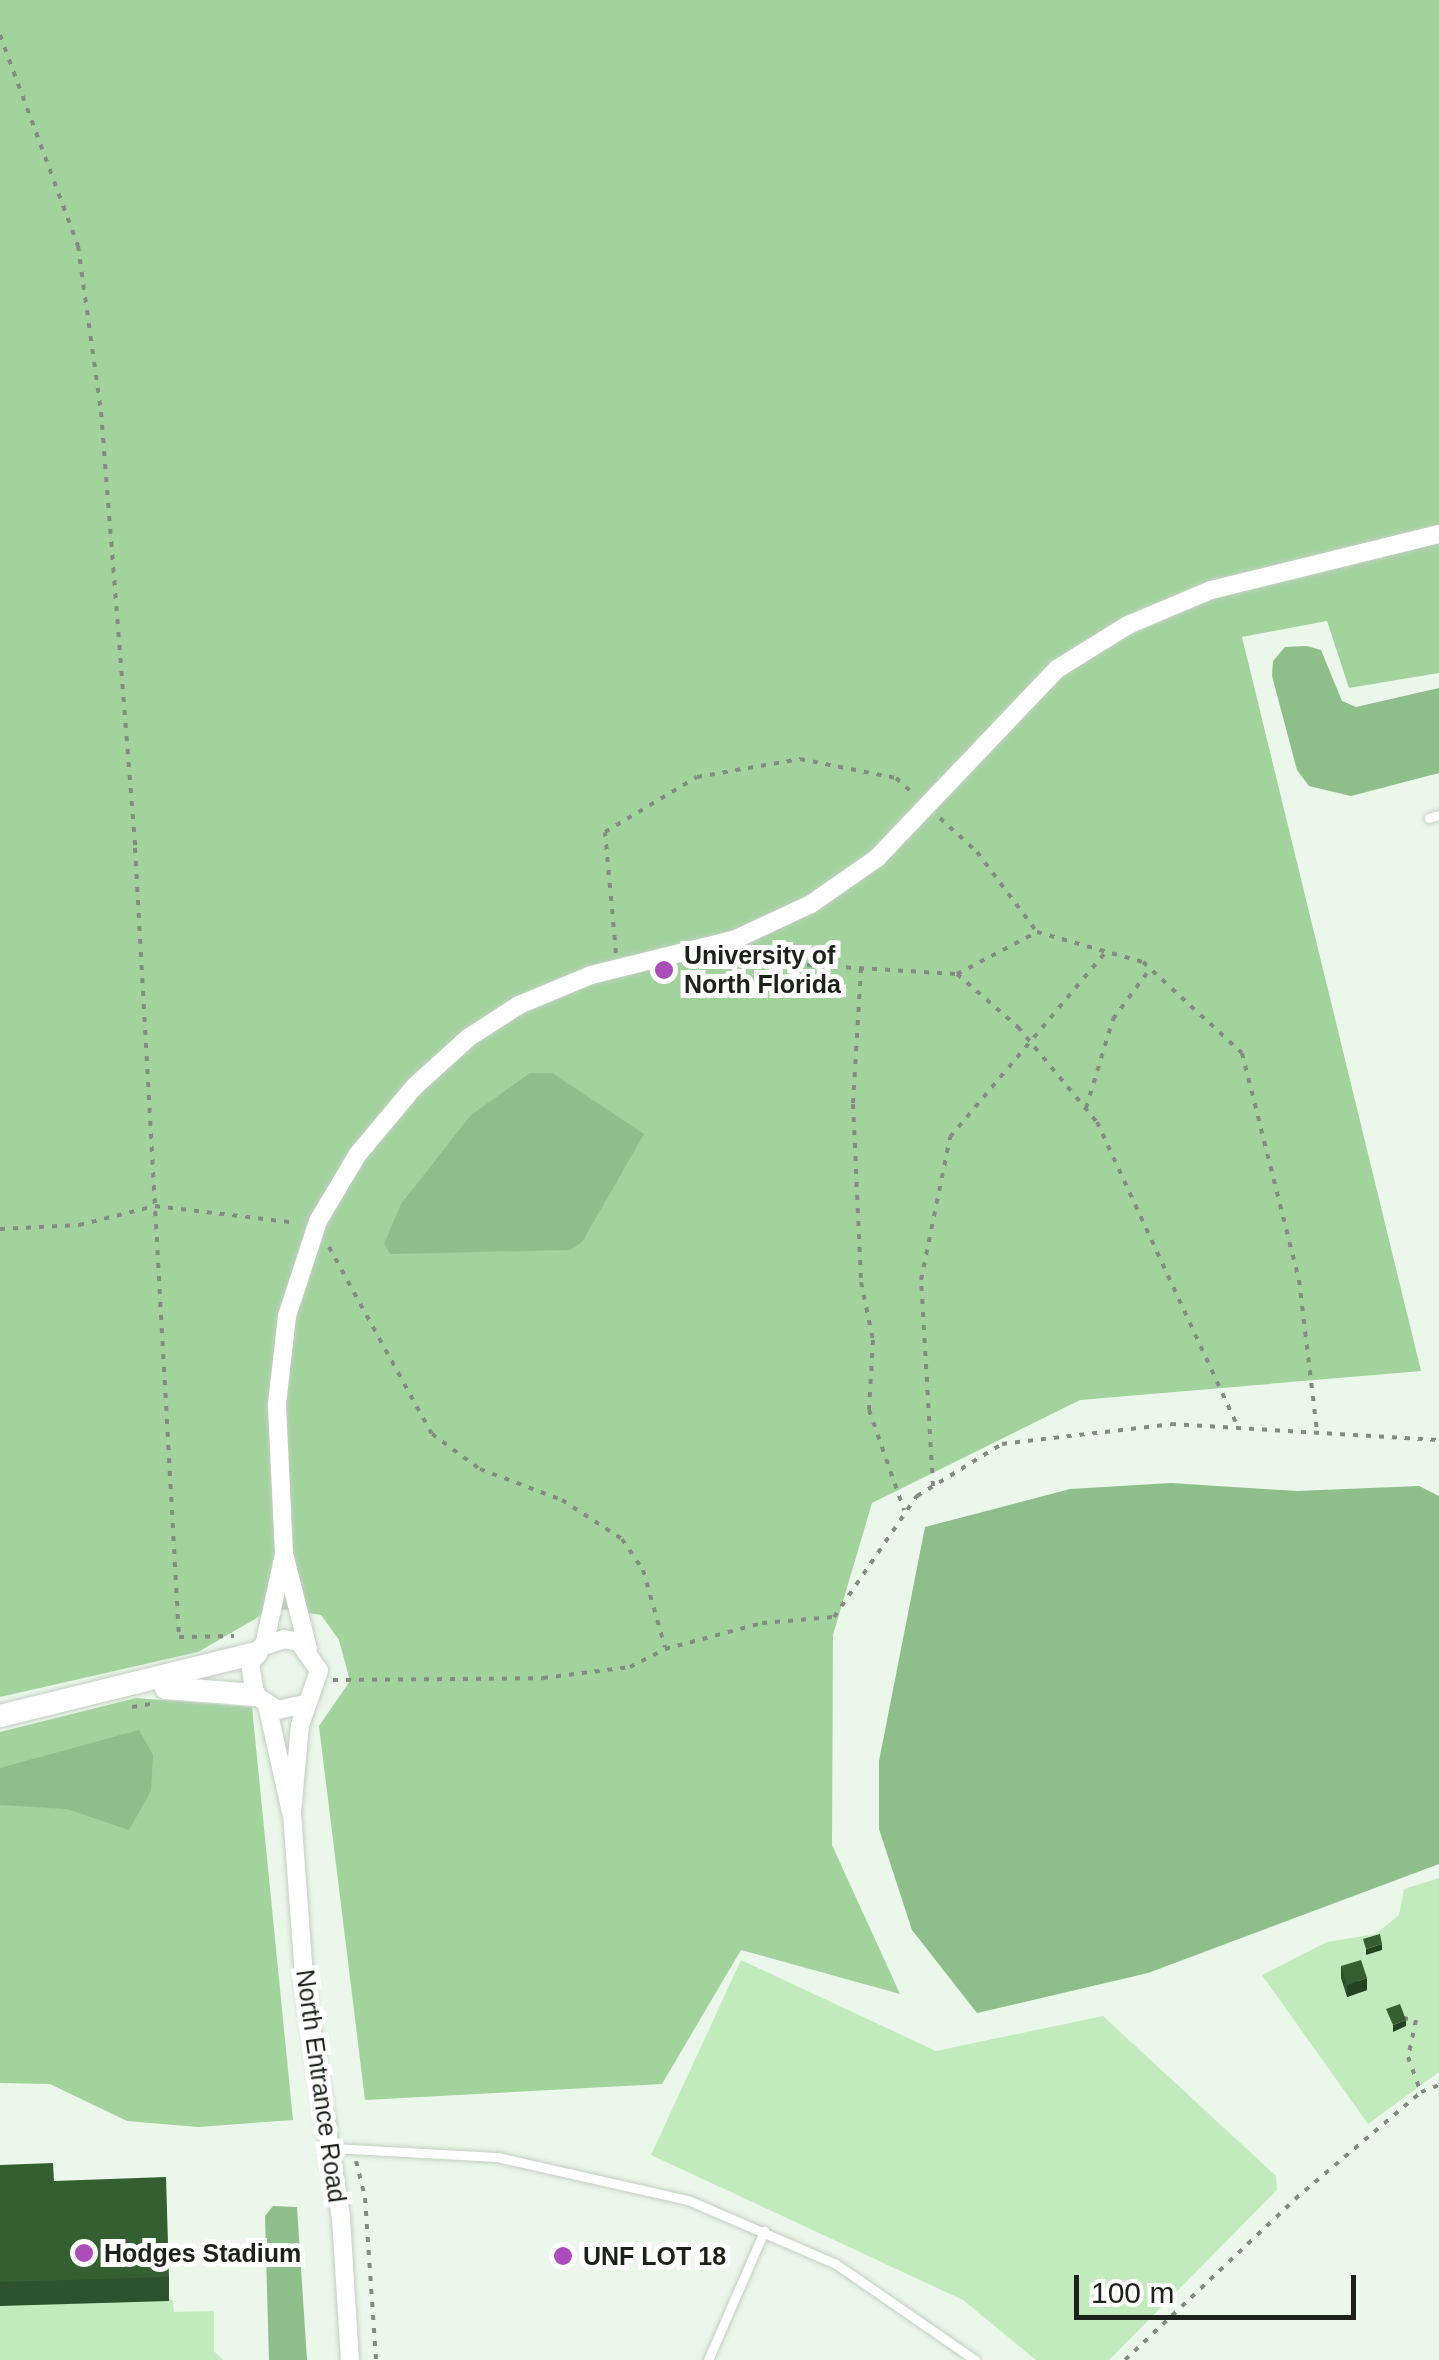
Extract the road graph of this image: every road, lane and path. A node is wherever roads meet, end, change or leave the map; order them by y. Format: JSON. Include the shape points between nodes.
{"nodes":[{"id":1,"x":0,"y":36,"type":"edge"},
{"id":2,"x":1439,"y":534,"type":"edge"},
{"id":3,"x":928,"y":808,"type":"junction"},
{"id":4,"x":752,"y":932,"type":"junction"},
{"id":5,"x":1038,"y":932,"type":"junction"},
{"id":6,"x":1106,"y":952,"type":"junction"},
{"id":7,"x":618,"y":968,"type":"junction"},
{"id":8,"x":861,"y":968,"type":"junction"},
{"id":9,"x":1150,"y":969,"type":"junction"},
{"id":10,"x":956,"y":974,"type":"junction"},
{"id":11,"x":1032,"y":1044,"type":"junction"},
{"id":12,"x":1086,"y":1109,"type":"junction"},
{"id":13,"x":155,"y":1206,"type":"junction"},
{"id":14,"x":317,"y":1226,"type":"junction"},
{"id":15,"x":0,"y":1229,"type":"edge"},
{"id":16,"x":1238,"y":1427,"type":"junction"},
{"id":17,"x":1317,"y":1430,"type":"junction"},
{"id":18,"x":1439,"y":1440,"type":"edge"},
{"id":19,"x":934,"y":1486,"type":"junction"},
{"id":20,"x":905,"y":1513,"type":"junction"},
{"id":21,"x":284,"y":1554,"type":"junction"},
{"id":22,"x":260,"y":1649,"type":"junction"},
{"id":23,"x":308,"y":1649,"type":"junction"},
{"id":24,"x":665,"y":1649,"type":"junction"},
{"id":25,"x":318,"y":1679,"type":"junction"},
{"id":26,"x":138,"y":1687,"type":"junction"},
{"id":27,"x":261,"y":1700,"type":"junction"},
{"id":28,"x":169,"y":1702,"type":"dead end"},
{"id":29,"x":304,"y":1704,"type":"junction"},
{"id":30,"x":118,"y":1709,"type":"dead end"},
{"id":31,"x":0,"y":1716,"type":"edge"},
{"id":32,"x":292,"y":1813,"type":"junction"},
{"id":33,"x":1403,"y":2018,"type":"edge"},
{"id":34,"x":1439,"y":2085,"type":"edge"},
{"id":35,"x":1421,"y":2092,"type":"junction"},
{"id":36,"x":332,"y":2148,"type":"junction"},
{"id":37,"x":353,"y":2148,"type":"junction"},
{"id":38,"x":764,"y":2230,"type":"junction"},
{"id":39,"x":350,"y":2360,"type":"edge"},
{"id":40,"x":376,"y":2360,"type":"edge"},
{"id":41,"x":708,"y":2360,"type":"edge"},
{"id":42,"x":976,"y":2360,"type":"edge"},
{"id":43,"x":1125,"y":2360,"type":"edge"}],
"edges":[{"from":1,"to":13,"type":"path","via":[[78,246],[101,412]]},
{"from":2,"to":3,"type":"street","via":[[1211,590],[1128,625],[1057,669]]},
{"from":3,"to":4,"type":"street","via":[[877,858],[811,904]]},
{"from":3,"to":5,"type":"path","via":[[977,852]]},
{"from":3,"to":7,"type":"path","via":[[896,778],[800,759],[697,777],[605,832]]},
{"from":4,"to":7,"type":"street"},
{"from":4,"to":8,"type":"path","via":[[764,952],[807,965]]},
{"from":5,"to":6,"type":"path"},
{"from":5,"to":10,"type":"path"},
{"from":6,"to":9,"type":"path"},
{"from":6,"to":11,"type":"path"},
{"from":7,"to":14,"type":"street","via":[[519,1005],[468,1038],[414,1086],[358,1154]]},
{"from":8,"to":10,"type":"path"},
{"from":8,"to":20,"type":"path","via":[[853,1104],[861,1282],[873,1340],[868,1410]]},
{"from":9,"to":12,"type":"path","via":[[1113,1020]]},
{"from":9,"to":17,"type":"path","via":[[1242,1053],[1298,1280]]},
{"from":10,"to":11,"type":"path"},
{"from":11,"to":12,"type":"path"},
{"from":11,"to":19,"type":"path","via":[[950,1137],[921,1280]]},
{"from":12,"to":16,"type":"path"},
{"from":13,"to":14,"type":"path"},
{"from":13,"to":15,"type":"path","via":[[79,1225]]},
{"from":13,"to":22,"type":"path","via":[[179,1637],[228,1633]]},
{"from":14,"to":21,"type":"street","via":[[287,1316],[277,1404]]},
{"from":14,"to":24,"type":"path","via":[[432,1434],[480,1469],[562,1500],[622,1539],[643,1570]]},
{"from":16,"to":17,"type":"path"},
{"from":16,"to":19,"type":"path","via":[[1171,1424],[1002,1444]]},
{"from":17,"to":18,"type":"path"},
{"from":19,"to":20,"type":"path"},
{"from":20,"to":24,"type":"path","via":[[834,1617],[762,1623]]},
{"from":21,"to":22,"type":"street"},
{"from":21,"to":23,"type":"street"},
{"from":22,"to":23,"type":"street","via":[[284,1639]]},
{"from":22,"to":26,"type":"street"},
{"from":22,"to":27,"type":"street","via":[[249,1676]]},
{"from":23,"to":25,"type":"street"},
{"from":24,"to":25,"type":"path","via":[[630,1666],[544,1678]]},
{"from":25,"to":29,"type":"street"},
{"from":26,"to":27,"type":"street"},
{"from":26,"to":31,"type":"street"},
{"from":27,"to":29,"type":"street"},
{"from":27,"to":32,"type":"street"},
{"from":28,"to":30,"type":"path"},
{"from":29,"to":32,"type":"street"},
{"from":32,"to":36,"type":"street","name":"North Entrance Road","via":[[305,1988]]},
{"from":33,"to":35,"type":"path","via":[[1416,2020],[1408,2057]]},
{"from":34,"to":35,"type":"path"},
{"from":35,"to":43,"type":"path","via":[[1295,2199]]},
{"from":36,"to":37,"type":"lane"},
{"from":36,"to":39,"type":"street","name":"North Entrance Road"},
{"from":37,"to":38,"type":"lane","via":[[556,2166],[688,2200]]},
{"from":37,"to":40,"type":"path","via":[[365,2198]]},
{"from":38,"to":41,"type":"lane"},
{"from":38,"to":42,"type":"lane","via":[[850,2273]]}]}
